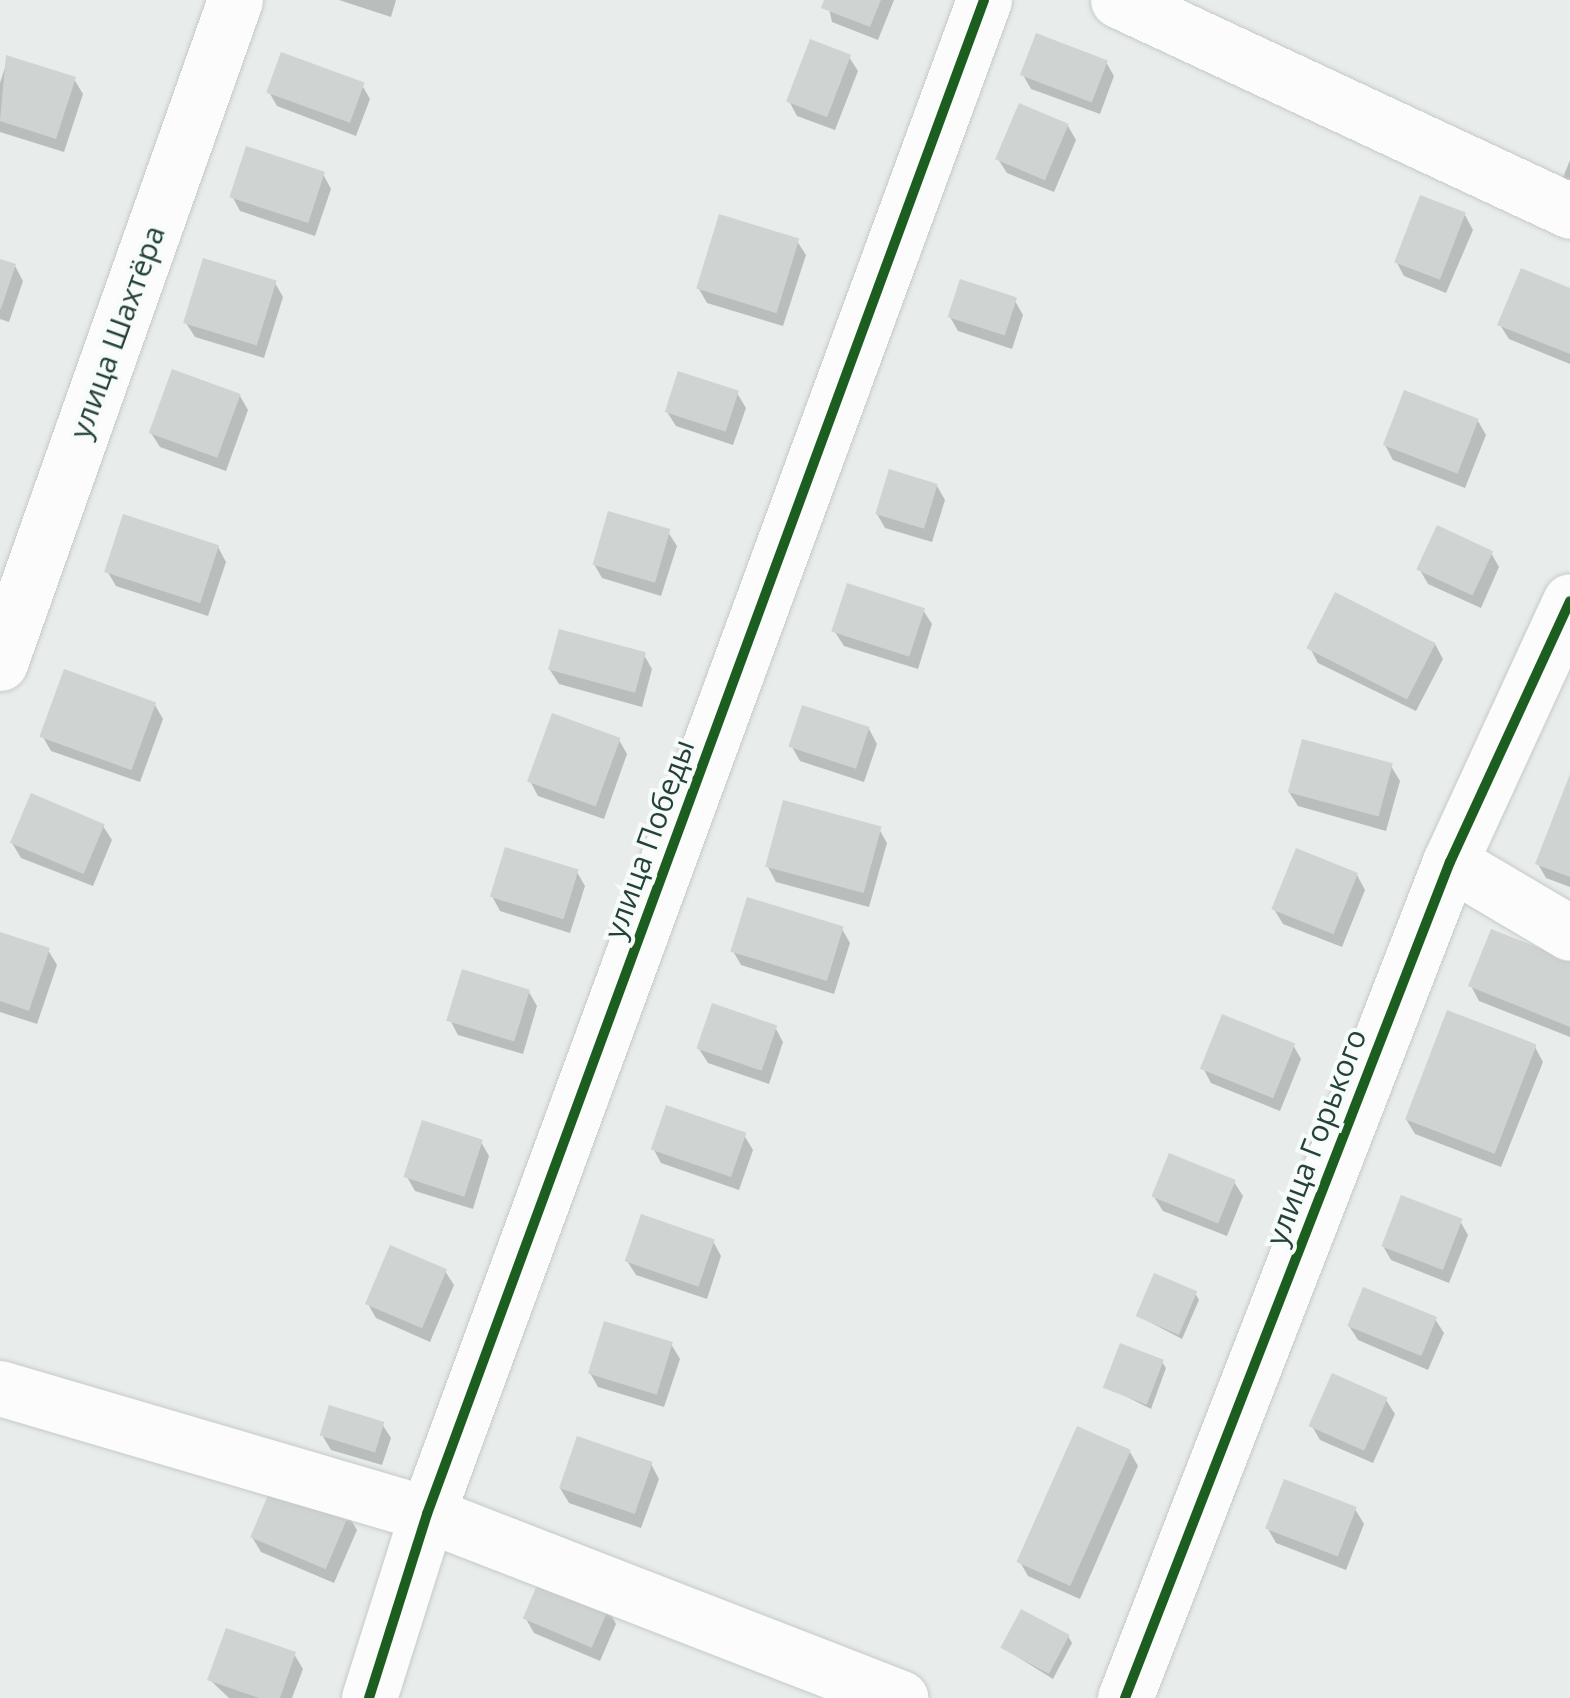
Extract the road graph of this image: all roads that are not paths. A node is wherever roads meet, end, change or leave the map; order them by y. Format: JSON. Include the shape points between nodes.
{"nodes":[{"id":1,"x":235,"y":0,"type":"edge"},
{"id":2,"x":984,"y":0,"type":"edge"},
{"id":3,"x":1118,"y":0,"type":"edge"},
{"id":4,"x":1570,"y":211,"type":"edge"},
{"id":5,"x":1570,"y":601,"type":"edge"},
{"id":6,"x":0,"y":663,"type":"edge"},
{"id":7,"x":1450,"y":862,"type":"junction"},
{"id":8,"x":1570,"y":932,"type":"edge"},
{"id":9,"x":0,"y":1388,"type":"edge"},
{"id":10,"x":427,"y":1514,"type":"junction"},
{"id":11,"x":369,"y":1698,"type":"edge"},
{"id":12,"x":901,"y":1698,"type":"edge"},
{"id":13,"x":1125,"y":1698,"type":"edge"}],
"edges":[{"from":1,"to":6,"type":"street","name":"улица Шахтёра"},
{"from":2,"to":10,"type":"street","name":"улица Победы"},
{"from":3,"to":4,"type":"street"},
{"from":5,"to":7,"type":"street","name":"улица Горького"},
{"from":7,"to":8,"type":"street"},
{"from":7,"to":13,"type":"street","name":"улица Горького"},
{"from":9,"to":10,"type":"street"},
{"from":10,"to":11,"type":"street","name":"улица Победы"},
{"from":10,"to":12,"type":"street"}]}
